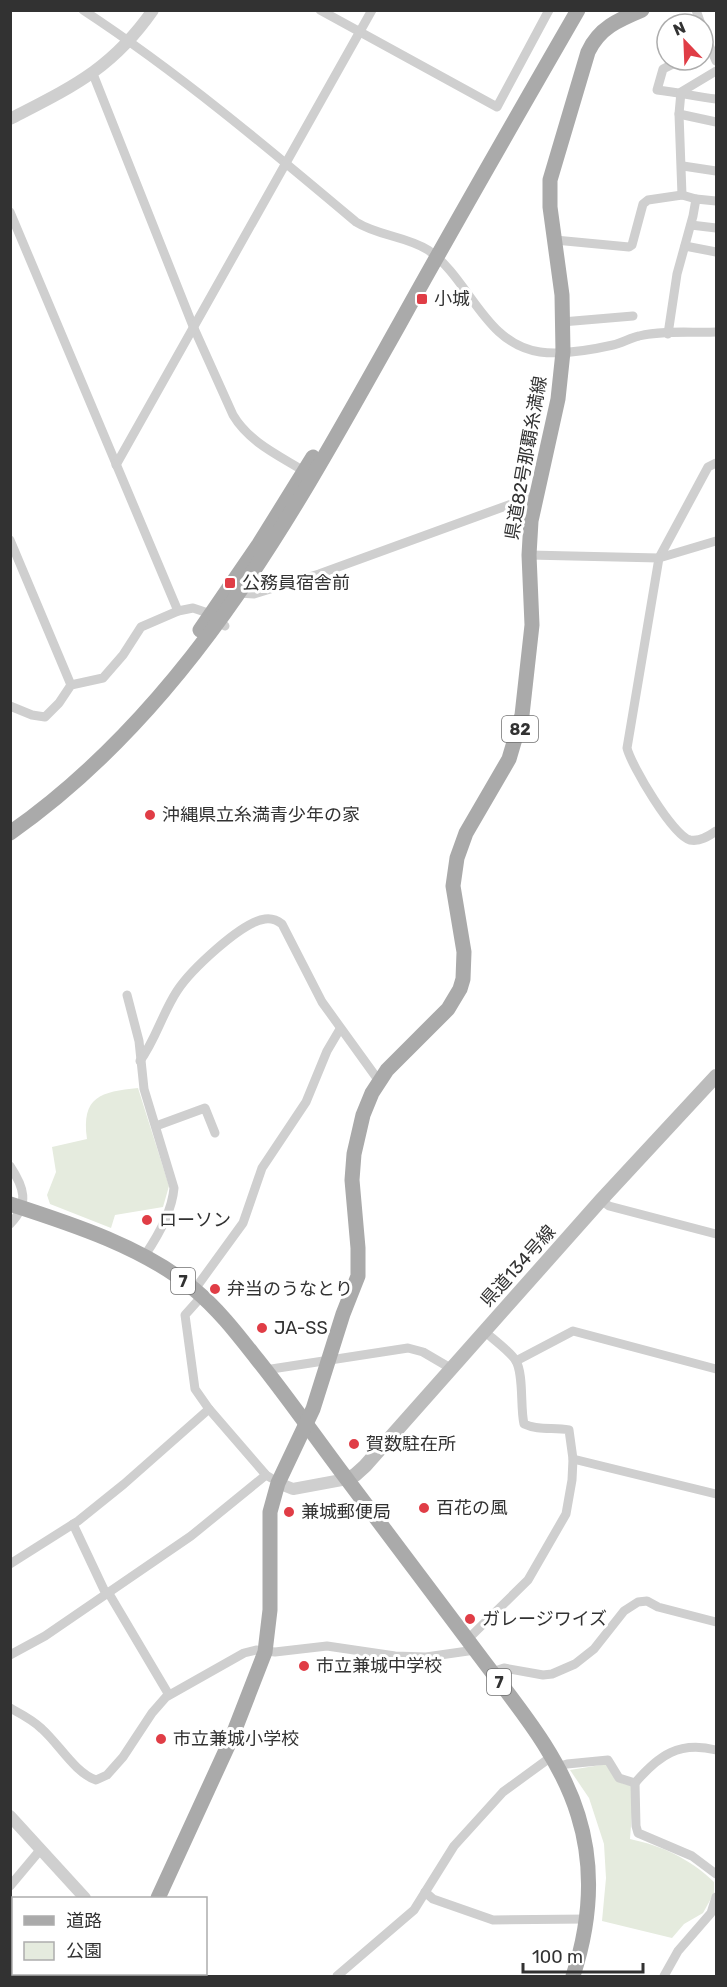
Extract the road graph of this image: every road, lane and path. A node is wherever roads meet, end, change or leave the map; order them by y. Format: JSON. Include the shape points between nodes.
{"nodes":[{"id":1,"x":83,"y":10,"type":"edge"},
{"id":2,"x":153,"y":10,"type":"edge"},
{"id":3,"x":320,"y":10,"type":"edge"},
{"id":4,"x":372,"y":10,"type":"edge"},
{"id":5,"x":549,"y":10,"type":"edge"},
{"id":6,"x":566,"y":10,"type":"edge"},
{"id":7,"x":578,"y":10,"type":"edge"},
{"id":8,"x":642,"y":10,"type":"edge"},
{"id":9,"x":359,"y":33,"type":"junction"},
{"id":10,"x":130,"y":41,"type":"junction"},
{"id":11,"x":717,"y":71,"type":"edge"},
{"id":12,"x":662,"y":72,"type":"edge"},
{"id":13,"x":93,"y":74,"type":"junction"},
{"id":14,"x":681,"y":92,"type":"junction"},
{"id":15,"x":717,"y":99,"type":"edge"},
{"id":16,"x":679,"y":114,"type":"junction"},
{"id":17,"x":10,"y":119,"type":"edge"},
{"id":18,"x":717,"y":122,"type":"edge"},
{"id":19,"x":286,"y":164,"type":"junction"},
{"id":20,"x":682,"y":166,"type":"junction"},
{"id":21,"x":717,"y":171,"type":"edge"},
{"id":22,"x":682,"y":195,"type":"junction"},
{"id":23,"x":696,"y":199,"type":"junction"},
{"id":24,"x":717,"y":201,"type":"edge"},
{"id":25,"x":10,"y":212,"type":"edge"},
{"id":26,"x":691,"y":225,"type":"junction"},
{"id":27,"x":717,"y":228,"type":"edge"},
{"id":28,"x":555,"y":240,"type":"junction"},
{"id":29,"x":685,"y":246,"type":"junction"},
{"id":30,"x":717,"y":252,"type":"edge"},
{"id":31,"x":432,"y":254,"type":"junction"},
{"id":32,"x":633,"y":316,"type":"dead end"},
{"id":33,"x":562,"y":322,"type":"junction"},
{"id":34,"x":193,"y":326,"type":"junction"},
{"id":35,"x":717,"y":332,"type":"edge"},
{"id":36,"x":668,"y":334,"type":"junction"},
{"id":37,"x":563,"y":352,"type":"junction"},
{"id":38,"x":717,"y":463,"type":"edge"},
{"id":39,"x":116,"y":465,"type":"junction"},
{"id":40,"x":304,"y":471,"type":"junction"},
{"id":41,"x":536,"y":495,"type":"junction"},
{"id":42,"x":10,"y":540,"type":"edge"},
{"id":43,"x":717,"y":541,"type":"edge"},
{"id":44,"x":529,"y":555,"type":"junction"},
{"id":45,"x":659,"y":558,"type":"junction"},
{"id":46,"x":239,"y":593,"type":"junction"},
{"id":47,"x":178,"y":612,"type":"junction"},
{"id":48,"x":218,"y":621,"type":"junction"},
{"id":49,"x":71,"y":685,"type":"junction"},
{"id":50,"x":10,"y":706,"type":"edge"},
{"id":51,"x":10,"y":821,"type":"edge"},
{"id":52,"x":717,"y":831,"type":"edge"},
{"id":53,"x":10,"y":833,"type":"edge"},
{"id":54,"x":128,"y":995,"type":"dead end"},
{"id":55,"x":340,"y":1029,"type":"junction"},
{"id":56,"x":140,"y":1061,"type":"junction"},
{"id":57,"x":717,"y":1076,"type":"edge"},
{"id":58,"x":379,"y":1080,"type":"junction"},
{"id":59,"x":156,"y":1126,"type":"junction"},
{"id":60,"x":214,"y":1133,"type":"dead end"},
{"id":61,"x":10,"y":1166,"type":"edge"},
{"id":62,"x":601,"y":1200,"type":"junction"},
{"id":63,"x":16,"y":1206,"type":"edge"},
{"id":64,"x":10,"y":1224,"type":"edge"},
{"id":65,"x":717,"y":1234,"type":"edge"},
{"id":66,"x":145,"y":1255,"type":"junction"},
{"id":67,"x":198,"y":1293,"type":"junction"},
{"id":68,"x":484,"y":1331,"type":"junction"},
{"id":69,"x":330,"y":1359,"type":"junction"},
{"id":70,"x":516,"y":1361,"type":"junction"},
{"id":71,"x":452,"y":1369,"type":"junction"},
{"id":72,"x":717,"y":1369,"type":"edge"},
{"id":73,"x":265,"y":1370,"type":"junction"},
{"id":74,"x":209,"y":1408,"type":"junction"},
{"id":75,"x":307,"y":1425,"type":"junction"},
{"id":76,"x":573,"y":1459,"type":"junction"},
{"id":77,"x":272,"y":1479,"type":"junction"},
{"id":78,"x":347,"y":1479,"type":"junction"},
{"id":79,"x":717,"y":1494,"type":"edge"},
{"id":80,"x":73,"y":1524,"type":"junction"},
{"id":81,"x":10,"y":1564,"type":"edge"},
{"id":82,"x":107,"y":1593,"type":"junction"},
{"id":83,"x":717,"y":1622,"type":"edge"},
{"id":84,"x":472,"y":1644,"type":"junction"},
{"id":85,"x":265,"y":1652,"type":"junction"},
{"id":86,"x":10,"y":1655,"type":"edge"},
{"id":87,"x":492,"y":1672,"type":"junction"},
{"id":88,"x":169,"y":1695,"type":"junction"},
{"id":89,"x":10,"y":1708,"type":"edge"},
{"id":90,"x":717,"y":1750,"type":"edge"},
{"id":91,"x":554,"y":1762,"type":"junction"},
{"id":92,"x":635,"y":1783,"type":"junction"},
{"id":93,"x":10,"y":1816,"type":"edge"},
{"id":94,"x":41,"y":1849,"type":"junction"},
{"id":95,"x":717,"y":1874,"type":"edge"},
{"id":96,"x":10,"y":1886,"type":"edge"},
{"id":97,"x":425,"y":1892,"type":"junction"},
{"id":98,"x":83,"y":1897,"type":"edge"},
{"id":99,"x":159,"y":1897,"type":"edge"},
{"id":100,"x":717,"y":1897,"type":"edge"},
{"id":101,"x":587,"y":1920,"type":"junction"},
{"id":102,"x":337,"y":1977,"type":"edge"},
{"id":103,"x":573,"y":1977,"type":"edge"},
{"id":104,"x":664,"y":1977,"type":"edge"}],
"edges":[{"from":1,"to":10,"type":"street"},
{"from":2,"to":10,"type":"street"},
{"from":3,"to":9,"type":"street"},
{"from":4,"to":9,"type":"street"},
{"from":5,"to":9,"type":"street","via":[[497,107]]},
{"from":6,"to":31,"type":"main road"},
{"from":7,"to":31,"type":"main road"},
{"from":8,"to":28,"type":"main road","name":"県道82号那覇糸満線","number":"82","via":[[608,26],[588,52],[550,180]]},
{"from":9,"to":19,"type":"street"},
{"from":10,"to":13,"type":"street"},
{"from":10,"to":19,"type":"street"},
{"from":11,"to":14,"type":"street"},
{"from":12,"to":14,"type":"street","via":[[657,90]]},
{"from":13,"to":17,"type":"street"},
{"from":13,"to":34,"type":"street"},
{"from":14,"to":15,"type":"street"},
{"from":14,"to":16,"type":"street"},
{"from":16,"to":18,"type":"street"},
{"from":16,"to":20,"type":"street"},
{"from":19,"to":31,"type":"street","via":[[368,230]]},
{"from":19,"to":34,"type":"street"},
{"from":20,"to":21,"type":"street"},
{"from":20,"to":22,"type":"street"},
{"from":22,"to":23,"type":"street"},
{"from":22,"to":28,"type":"street","via":[[643,204],[630,247]]},
{"from":23,"to":24,"type":"street"},
{"from":23,"to":26,"type":"street"},
{"from":25,"to":39,"type":"street"},
{"from":26,"to":27,"type":"street"},
{"from":26,"to":29,"type":"street"},
{"from":28,"to":33,"type":"main road","name":"県道82号那覇糸満線","number":"82"},
{"from":29,"to":30,"type":"street"},
{"from":29,"to":36,"type":"street"},
{"from":31,"to":37,"type":"street","via":[[506,337],[539,352]]},
{"from":31,"to":40,"type":"main road"},
{"from":31,"to":46,"type":"main road","via":[[313,478]]},
{"from":32,"to":33,"type":"street"},
{"from":33,"to":37,"type":"main road","name":"県道82号那覇糸満線","number":"82"},
{"from":34,"to":39,"type":"street"},
{"from":34,"to":40,"type":"street","via":[[241,428],[250,438]]},
{"from":35,"to":36,"type":"street"},
{"from":36,"to":37,"type":"street"},
{"from":37,"to":41,"type":"main road","name":"県道82号那覇糸満線","number":"82","via":[[558,399]]},
{"from":38,"to":45,"type":"street","via":[[708,467]]},
{"from":39,"to":47,"type":"street"},
{"from":40,"to":48,"type":"main road"},
{"from":41,"to":44,"type":"main road","name":"県道82号那覇糸満線","number":"82"},
{"from":41,"to":46,"type":"street","via":[[328,571],[254,594]]},
{"from":42,"to":49,"type":"street"},
{"from":43,"to":45,"type":"street"},
{"from":44,"to":45,"type":"street"},
{"from":44,"to":58,"type":"main road","name":"県道82号那覇糸満線","number":"82","via":[[532,625],[520,729],[509,759],[466,833],[454,871],[464,952],[463,979],[448,1010]]},
{"from":45,"to":52,"type":"street","via":[[627,748],[638,772],[679,834],[697,840]]},
{"from":46,"to":48,"type":"main road"},
{"from":47,"to":48,"type":"street","via":[[193,608]]},
{"from":47,"to":49,"type":"street","via":[[141,627],[103,678]]},
{"from":48,"to":51,"type":"main road","via":[[109,737]]},
{"from":48,"to":53,"type":"main road","via":[[167,688],[116,744],[66,790]]},
{"from":49,"to":50,"type":"street","via":[[45,717]]},
{"from":54,"to":56,"type":"street"},
{"from":55,"to":56,"type":"street","via":[[318,996],[282,924],[266,919],[238,931],[185,980]]},
{"from":55,"to":58,"type":"street"},
{"from":55,"to":67,"type":"street","via":[[306,1102],[262,1168],[243,1223]]},
{"from":56,"to":59,"type":"street"},
{"from":57,"to":62,"type":"main road","name":"県道134号線"},
{"from":58,"to":69,"type":"main road","name":"県道82号那覇糸満線","number":"82","via":[[363,1115],[352,1166],[358,1276]]},
{"from":59,"to":60,"type":"street","via":[[205,1108]]},
{"from":59,"to":66,"type":"street","via":[[174,1197]]},
{"from":61,"to":63,"type":"street","via":[[24,1194]]},
{"from":62,"to":65,"type":"street","via":[[609,1206]]},
{"from":62,"to":68,"type":"main road","name":"県道134号線"},
{"from":63,"to":64,"type":"street"},
{"from":63,"to":66,"type":"main road","number":"7"},
{"from":66,"to":67,"type":"main road","number":"7"},
{"from":67,"to":73,"type":"main road","number":"7"},
{"from":67,"to":74,"type":"street","via":[[185,1315],[195,1389]]},
{"from":68,"to":70,"type":"street"},
{"from":68,"to":71,"type":"main road","name":"県道134号線"},
{"from":69,"to":71,"type":"street","via":[[408,1348]]},
{"from":69,"to":73,"type":"street"},
{"from":69,"to":75,"type":"main road","name":"県道82号那覇糸満線","number":"82"},
{"from":70,"to":72,"type":"street","via":[[573,1331]]},
{"from":70,"to":76,"type":"street","via":[[525,1424],[538,1429],[568,1430]]},
{"from":71,"to":78,"type":"main road","name":"県道134号線","via":[[365,1466]]},
{"from":73,"to":75,"type":"main road","number":"7"},
{"from":74,"to":77,"type":"street"},
{"from":74,"to":80,"type":"street","via":[[124,1485]]},
{"from":75,"to":77,"type":"main road","name":"県道82号那覇糸満線"},
{"from":75,"to":78,"type":"main road","number":"7"},
{"from":76,"to":79,"type":"street"},
{"from":76,"to":84,"type":"street","via":[[566,1514],[528,1580]]},
{"from":77,"to":78,"type":"street","via":[[293,1489]]},
{"from":77,"to":82,"type":"street"},
{"from":77,"to":85,"type":"main road","name":"県道82号那覇糸満線","via":[[270,1610]]},
{"from":78,"to":84,"type":"main road","number":"7"},
{"from":80,"to":81,"type":"street"},
{"from":80,"to":82,"type":"street"},
{"from":82,"to":86,"type":"street"},
{"from":82,"to":88,"type":"street"},
{"from":83,"to":87,"type":"street","via":[[638,1602],[624,1611],[594,1649],[575,1664],[543,1675],[504,1668]]},
{"from":84,"to":85,"type":"street","via":[[426,1657],[327,1646]]},
{"from":84,"to":87,"type":"main road","number":"7"},
{"from":85,"to":88,"type":"street","via":[[244,1653]]},
{"from":85,"to":99,"type":"main road","name":"県道82号那覇糸満線","via":[[228,1747]]},
{"from":87,"to":91,"type":"main road","number":"7"},
{"from":88,"to":89,"type":"street","via":[[108,1775],[96,1780],[76,1767],[41,1727]]},
{"from":90,"to":92,"type":"street","via":[[686,1747],[662,1757]]},
{"from":91,"to":92,"type":"street","via":[[608,1760],[619,1778]]},
{"from":91,"to":97,"type":"street","via":[[503,1792],[479,1816],[454,1846]]},
{"from":91,"to":101,"type":"main road","number":"7","via":[[584,1838],[589,1879]]},
{"from":92,"to":95,"type":"street","via":[[638,1833],[692,1856]]},
{"from":93,"to":94,"type":"street"},
{"from":94,"to":96,"type":"street"},
{"from":94,"to":98,"type":"street"},
{"from":97,"to":101,"type":"street","via":[[433,1899],[493,1920]]},
{"from":97,"to":102,"type":"street","via":[[414,1910]]},
{"from":100,"to":104,"type":"street","via":[[711,1913],[678,1951]]},
{"from":101,"to":103,"type":"main road","number":"7"}]}
